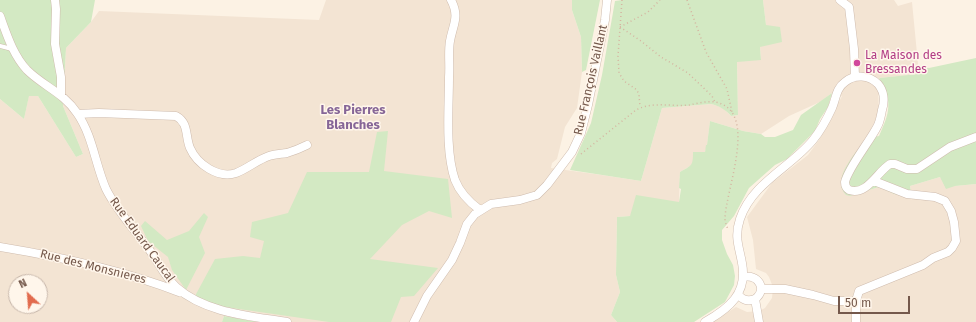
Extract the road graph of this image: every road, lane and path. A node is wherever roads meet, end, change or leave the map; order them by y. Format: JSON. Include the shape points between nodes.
{"nodes":[{"id":1,"x":55,"y":0,"type":"edge"},
{"id":2,"x":451,"y":0,"type":"edge"},
{"id":3,"x":607,"y":0,"type":"edge"},
{"id":4,"x":622,"y":0,"type":"edge"},
{"id":5,"x":660,"y":0,"type":"edge"},
{"id":6,"x":687,"y":0,"type":"edge"},
{"id":7,"x":840,"y":0,"type":"edge"},
{"id":8,"x":0,"y":16,"type":"edge"},
{"id":9,"x":620,"y":27,"type":"junction"},
{"id":10,"x":0,"y":46,"type":"edge"},
{"id":11,"x":12,"y":49,"type":"junction"},
{"id":12,"x":855,"y":77,"type":"junction"},
{"id":13,"x":61,"y":95,"type":"junction"},
{"id":14,"x":715,"y":102,"type":"junction"},
{"id":15,"x":640,"y":108,"type":"junction"},
{"id":16,"x":732,"y":112,"type":"junction"},
{"id":17,"x":78,"y":114,"type":"junction"},
{"id":18,"x":976,"y":136,"type":"edge"},
{"id":19,"x":307,"y":145,"type":"dead end"},
{"id":20,"x":568,"y":159,"type":"junction"},
{"id":21,"x":874,"y":181,"type":"junction"},
{"id":22,"x":480,"y":210,"type":"junction"},
{"id":23,"x":737,"y":241,"type":"junction"},
{"id":24,"x":0,"y":247,"type":"edge"},
{"id":25,"x":743,"y":277,"type":"junction"},
{"id":26,"x":761,"y":289,"type":"junction"},
{"id":27,"x":185,"y":294,"type":"junction"},
{"id":28,"x":738,"y":294,"type":"junction"},
{"id":29,"x":755,"y":299,"type":"junction"},
{"id":30,"x":856,"y":301,"type":"junction"},
{"id":31,"x":267,"y":320,"type":"edge"},
{"id":32,"x":287,"y":322,"type":"edge"},
{"id":33,"x":414,"y":322,"type":"edge"},
{"id":34,"x":705,"y":322,"type":"edge"},
{"id":35,"x":759,"y":322,"type":"edge"},
{"id":36,"x":856,"y":322,"type":"edge"}],
"edges":[{"from":1,"to":13,"type":"street","via":[[55,44],[62,77]]},
{"from":2,"to":22,"type":"street","via":[[456,14],[450,41],[451,160],[460,191]]},
{"from":3,"to":20,"type":"street","name":"Rue François Vaillant","via":[[588,105],[577,143]]},
{"from":4,"to":9,"type":"path"},
{"from":5,"to":9,"type":"path","via":[[648,12]]},
{"from":6,"to":16,"type":"path","via":[[706,52],[727,89]]},
{"from":7,"to":12,"type":"street","via":[[849,7]]},
{"from":8,"to":11,"type":"street","name":"Rue Eduard Caucal"},
{"from":9,"to":14,"type":"path","via":[[688,73]]},
{"from":9,"to":15,"type":"path","via":[[619,73],[624,81],[637,90]]},
{"from":10,"to":11,"type":"lane"},
{"from":11,"to":13,"type":"street","name":"Rue Eduard Caucal","via":[[28,70]]},
{"from":12,"to":21,"type":"street","via":[[868,78],[877,84],[883,94],[884,105],[878,126],[854,164],[845,184],[854,192]]},
{"from":12,"to":23,"type":"street","via":[[838,89],[826,121],[808,146],[768,179],[746,205],[740,219]]},
{"from":13,"to":17,"type":"street","name":"Rue Eduard Caucal"},
{"from":14,"to":15,"type":"path","via":[[648,105]]},
{"from":14,"to":16,"type":"path"},
{"from":15,"to":20,"type":"path","via":[[583,154]]},
{"from":16,"to":23,"type":"path","via":[[737,127],[737,148],[724,221],[729,233]]},
{"from":17,"to":19,"type":"street","via":[[176,116],[185,124],[189,145],[199,162],[211,170],[226,174],[234,174],[269,156],[287,153]]},
{"from":17,"to":27,"type":"street","name":"Rue Eduard Caucal","via":[[106,188],[116,206],[150,249],[169,279]]},
{"from":18,"to":21,"type":"street","via":[[950,147],[917,169],[890,164]]},
{"from":20,"to":22,"type":"street","name":"Rue François Vaillant","via":[[537,195],[497,202]]},
{"from":21,"to":30,"type":"street","via":[[907,194],[935,197],[945,201],[950,208],[956,241],[948,252],[923,265],[859,291]]},
{"from":22,"to":33,"type":"street","name":"Rue François Vaillant","via":[[467,224],[452,260],[427,296]]},
{"from":23,"to":25,"type":"street"},
{"from":24,"to":27,"type":"street","name":"Rue des Monsnieres","via":[[84,264],[153,282]]},
{"from":25,"to":26,"type":"street","via":[[756,279]]},
{"from":25,"to":28,"type":"street"},
{"from":26,"to":29,"type":"street"},
{"from":26,"to":30,"type":"street","via":[[785,289],[834,301]]},
{"from":27,"to":31,"type":"street","via":[[218,310]]},
{"from":28,"to":29,"type":"street","via":[[746,301]]},
{"from":28,"to":34,"type":"street","via":[[725,310]]},
{"from":29,"to":35,"type":"street"},
{"from":30,"to":36,"type":"street"},
{"from":31,"to":32,"type":"street"}]}
